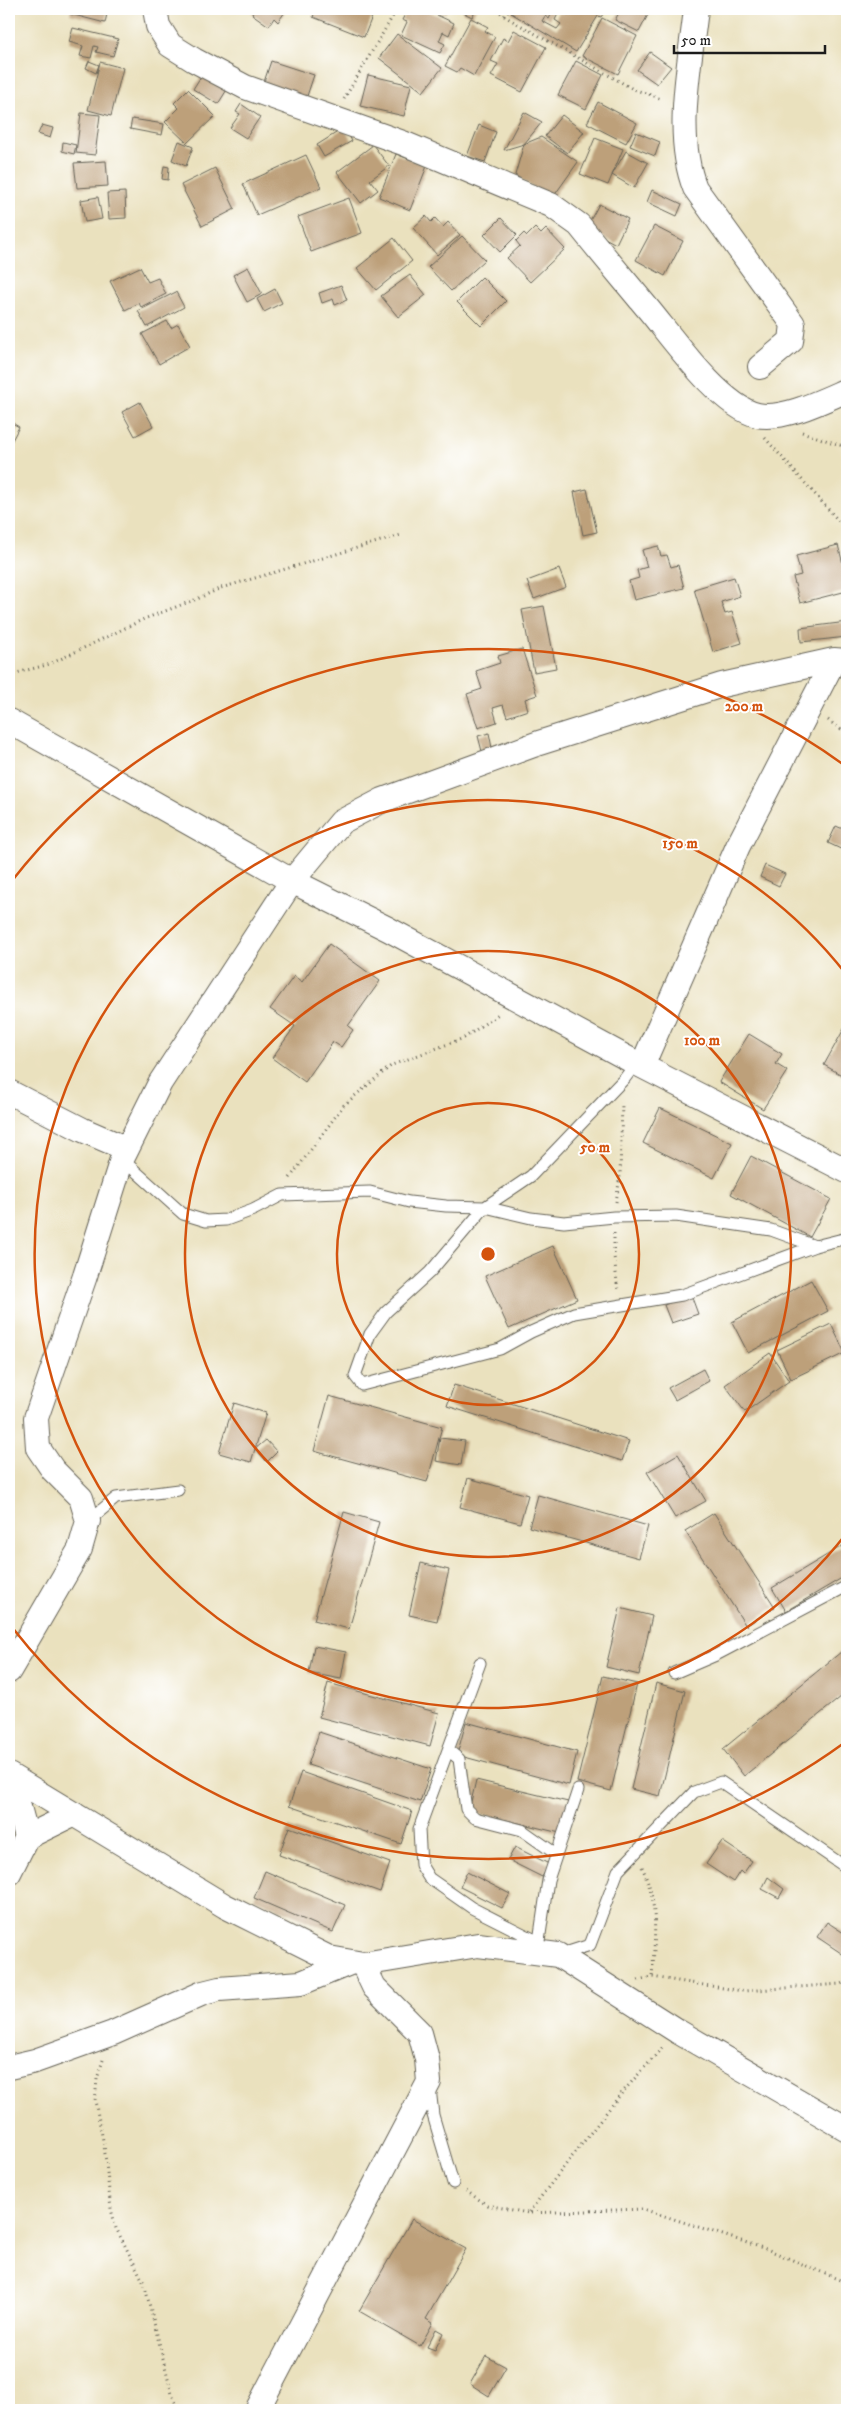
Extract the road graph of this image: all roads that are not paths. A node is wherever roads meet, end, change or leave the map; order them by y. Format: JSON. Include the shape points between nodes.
{"nodes":[{"id":1,"x":155,"y":9,"type":"edge"},
{"id":2,"x":696,"y":9,"type":"edge"},
{"id":3,"x":760,"y":367,"type":"dead end"},
{"id":4,"x":847,"y":390,"type":"edge"},
{"id":5,"x":840,"y":660,"type":"edge"},
{"id":6,"x":9,"y":721,"type":"edge"},
{"id":7,"x":292,"y":881,"type":"junction"},
{"id":8,"x":634,"y":1069,"type":"junction"},
{"id":9,"x":9,"y":1092,"type":"edge"},
{"id":10,"x":125,"y":1154,"type":"junction"},
{"id":11,"x":847,"y":1171,"type":"edge"},
{"id":12,"x":485,"y":1206,"type":"junction"},
{"id":13,"x":847,"y":1238,"type":"edge"},
{"id":14,"x":815,"y":1246,"type":"junction"},
{"id":15,"x":178,"y":1490,"type":"dead end"},
{"id":16,"x":88,"y":1521,"type":"junction"},
{"id":17,"x":847,"y":1586,"type":"edge"},
{"id":18,"x":480,"y":1663,"type":"dead end"},
{"id":19,"x":9,"y":1671,"type":"edge"},
{"id":20,"x":674,"y":1673,"type":"dead end"},
{"id":21,"x":448,"y":1750,"type":"junction"},
{"id":22,"x":10,"y":1776,"type":"edge"},
{"id":23,"x":578,"y":1790,"type":"dead end"},
{"id":24,"x":74,"y":1814,"type":"junction"},
{"id":25,"x":27,"y":1837,"type":"junction"},
{"id":26,"x":556,"y":1854,"type":"junction"},
{"id":27,"x":847,"y":1868,"type":"edge"},
{"id":28,"x":9,"y":1873,"type":"edge"},
{"id":29,"x":545,"y":1950,"type":"junction"},
{"id":30,"x":356,"y":1964,"type":"junction"},
{"id":31,"x":9,"y":2067,"type":"edge"},
{"id":32,"x":429,"y":2082,"type":"junction"},
{"id":33,"x":847,"y":2129,"type":"edge"},
{"id":34,"x":453,"y":2183,"type":"road end"},
{"id":35,"x":258,"y":2410,"type":"edge"}],
"edges":[{"from":1,"to":4,"type":"street","via":[[158,26],[170,45],[245,86],[333,116],[481,174],[564,213],[579,225],[700,371],[739,407],[758,416],[786,414]]},
{"from":2,"to":3,"type":"street","via":[[685,106],[688,170],[695,188],[793,324],[791,342]]},
{"from":5,"to":7,"type":"street","via":[[722,685],[538,743],[383,800],[341,822]]},
{"from":5,"to":8,"type":"street","via":[[738,846]]},
{"from":6,"to":7,"type":"street"},
{"from":7,"to":8,"type":"street","via":[[518,1000]]},
{"from":7,"to":10,"type":"street","via":[[160,1083]]},
{"from":8,"to":11,"type":"street"},
{"from":8,"to":12,"type":"lane","via":[[530,1176]]},
{"from":9,"to":10,"type":"street"},
{"from":10,"to":12,"type":"lane","via":[[183,1214],[206,1221],[226,1220],[282,1195],[370,1192],[409,1202]]},
{"from":10,"to":16,"type":"street","via":[[36,1418],[38,1448],[53,1470],[81,1498]]},
{"from":12,"to":14,"type":"lane","via":[[531,1218],[564,1222],[676,1216],[771,1230]]},
{"from":12,"to":14,"type":"lane","via":[[430,1272],[386,1312],[370,1334],[355,1376],[362,1385],[500,1349],[574,1313],[682,1295]]},
{"from":13,"to":14,"type":"lane"},
{"from":15,"to":16,"type":"lane","via":[[116,1498]]},
{"from":16,"to":19,"type":"street","via":[[80,1549]]},
{"from":17,"to":20,"type":"lane","via":[[716,1655]]},
{"from":18,"to":21,"type":"lane"},
{"from":21,"to":26,"type":"lane","via":[[459,1759],[466,1808],[475,1818],[522,1830]]},
{"from":21,"to":29,"type":"lane","via":[[419,1829],[421,1865],[429,1878],[472,1908]]},
{"from":22,"to":24,"type":"street"},
{"from":22,"to":25,"type":"street"},
{"from":23,"to":26,"type":"lane"},
{"from":24,"to":25,"type":"street"},
{"from":24,"to":30,"type":"street","via":[[225,1906],[329,1958]]},
{"from":25,"to":28,"type":"street"},
{"from":26,"to":29,"type":"lane","via":[[548,1880]]},
{"from":27,"to":29,"type":"lane","via":[[721,1782],[694,1792],[618,1871],[590,1945]]},
{"from":29,"to":30,"type":"street","via":[[478,1945]]},
{"from":29,"to":33,"type":"street"},
{"from":30,"to":31,"type":"street","via":[[301,1983],[203,1993],[113,2033]]},
{"from":30,"to":32,"type":"street","via":[[420,2033]]},
{"from":32,"to":34,"type":"lane","via":[[433,2115]]},
{"from":32,"to":35,"type":"street"}]}
